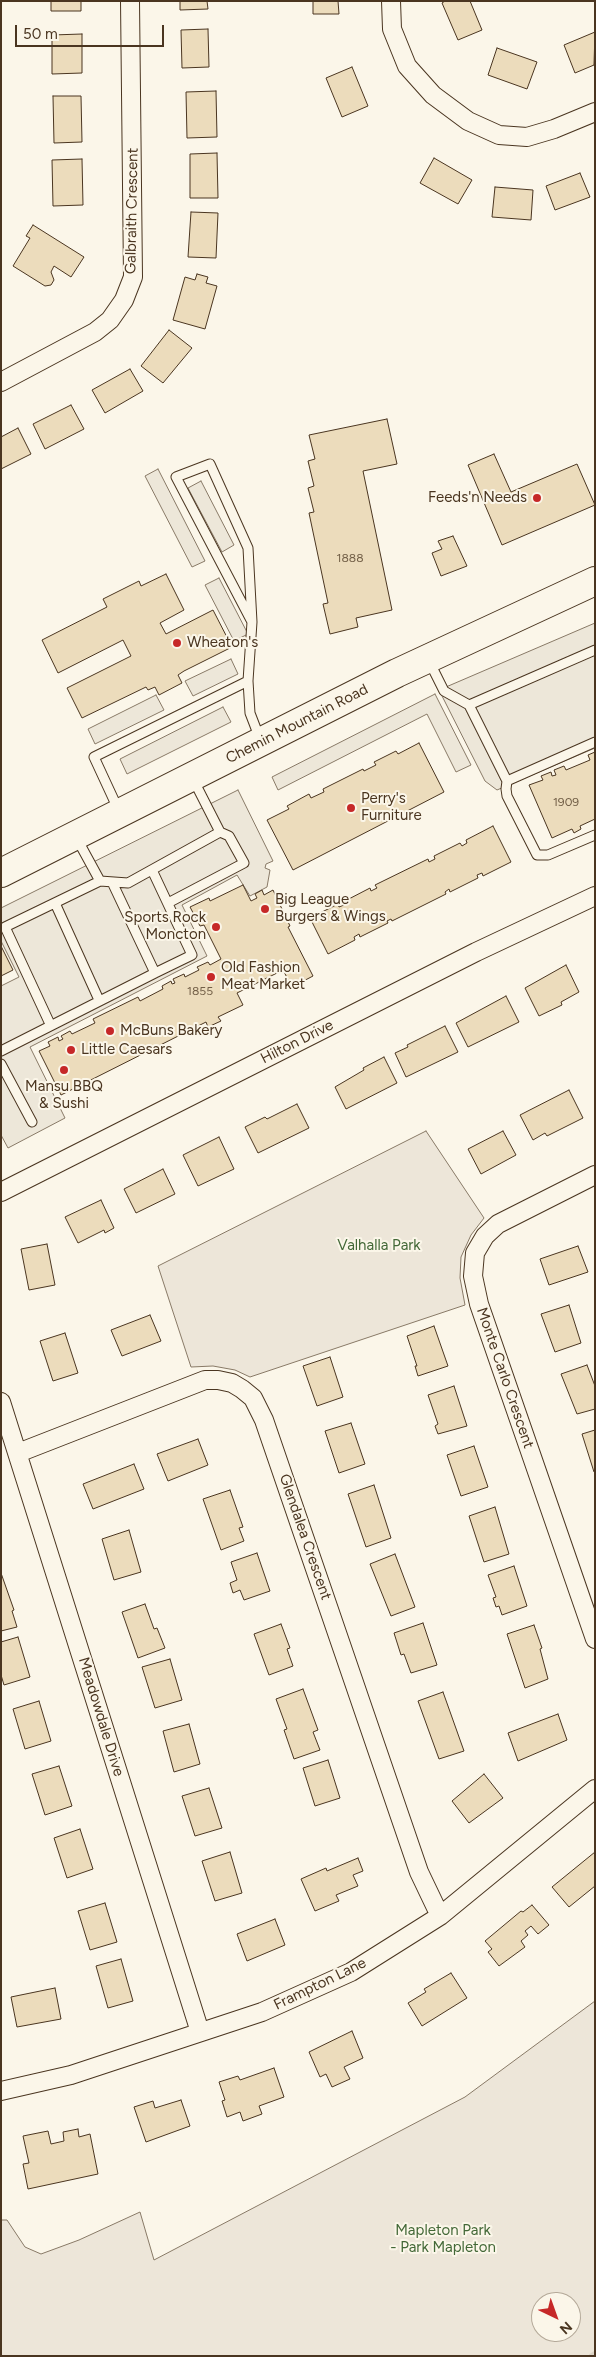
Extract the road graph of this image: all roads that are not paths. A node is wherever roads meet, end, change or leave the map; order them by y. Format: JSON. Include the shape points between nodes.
{"nodes":[{"id":1,"x":130,"y":1,"type":"edge"},
{"id":2,"x":391,"y":1,"type":"edge"},
{"id":3,"x":595,"y":112,"type":"edge"},
{"id":4,"x":1,"y":382,"type":"edge"},
{"id":5,"x":595,"y":581,"type":"edge"},
{"id":6,"x":252,"y":622,"type":"junction"},
{"id":7,"x":595,"y":650,"type":"edge"},
{"id":8,"x":427,"y":659,"type":"junction"},
{"id":9,"x":248,"y":680,"type":"junction"},
{"id":10,"x":468,"y":705,"type":"junction"},
{"id":11,"x":261,"y":742,"type":"junction"},
{"id":12,"x":595,"y":742,"type":"edge"},
{"id":13,"x":192,"y":777,"type":"junction"},
{"id":14,"x":508,"y":781,"type":"junction"},
{"id":15,"x":120,"y":813,"type":"junction"},
{"id":16,"x":220,"y":832,"type":"junction"},
{"id":17,"x":595,"y":835,"type":"edge"},
{"id":18,"x":76,"y":836,"type":"junction"},
{"id":19,"x":152,"y":870,"type":"junction"},
{"id":20,"x":1,"y":873,"type":"edge"},
{"id":21,"x":100,"y":880,"type":"junction"},
{"id":22,"x":112,"y":882,"type":"junction"},
{"id":23,"x":595,"y":896,"type":"edge"},
{"id":24,"x":55,"y":903,"type":"junction"},
{"id":25,"x":168,"y":904,"type":"junction"},
{"id":26,"x":3,"y":927,"type":"edge"},
{"id":27,"x":155,"y":973,"type":"junction"},
{"id":28,"x":99,"y":1000,"type":"junction"},
{"id":29,"x":50,"y":1024,"type":"junction"},
{"id":30,"x":1,"y":1051,"type":"edge"},
{"id":31,"x":1,"y":1064,"type":"edge"},
{"id":32,"x":32,"y":1122,"type":"dead end"},
{"id":33,"x":595,"y":1175,"type":"edge"},
{"id":34,"x":1,"y":1192,"type":"edge"},
{"id":35,"x":1,"y":1402,"type":"edge"},
{"id":36,"x":18,"y":1453,"type":"junction"},
{"id":37,"x":595,"y":1639,"type":"edge"},
{"id":38,"x":595,"y":1789,"type":"edge"},
{"id":39,"x":440,"y":1916,"type":"junction"},
{"id":40,"x":200,"y":2032,"type":"junction"},
{"id":41,"x":1,"y":2092,"type":"edge"}],
"edges":[{"from":1,"to":4,"type":"street","name":"Galbraith Crescent","via":[[133,277],[124,300],[110,320],[95,332]]},
{"from":2,"to":3,"type":"street","via":[[392,29],[407,66],[433,95],[468,121],[499,135],[527,138]]},
{"from":5,"to":8,"type":"main road","name":"Chemin Mountain Road"},
{"from":6,"to":6,"type":"lane","via":[[248,548],[210,464],[176,477]]},
{"from":6,"to":9,"type":"lane"},
{"from":7,"to":10,"type":"lane"},
{"from":8,"to":10,"type":"lane","via":[[444,691]]},
{"from":8,"to":11,"type":"main road","name":"Chemin Mountain Road"},
{"from":9,"to":11,"type":"lane","via":[[250,713]]},
{"from":9,"to":15,"type":"lane","via":[[94,757]]},
{"from":10,"to":14,"type":"lane"},
{"from":11,"to":13,"type":"main road","name":"Chemin Mountain Road"},
{"from":12,"to":14,"type":"lane"},
{"from":13,"to":15,"type":"main road","name":"Chemin Mountain Road"},
{"from":13,"to":16,"type":"lane"},
{"from":14,"to":17,"type":"lane","via":[[507,796],[537,855],[548,856]]},
{"from":15,"to":18,"type":"main road","name":"Chemin Mountain Road"},
{"from":16,"to":19,"type":"lane"},
{"from":16,"to":25,"type":"lane","via":[[229,836],[244,863]]},
{"from":18,"to":20,"type":"main road","name":"Chemin Mountain Road"},
{"from":18,"to":21,"type":"lane"},
{"from":19,"to":22,"type":"lane","via":[[128,883]]},
{"from":19,"to":25,"type":"lane"},
{"from":21,"to":22,"type":"lane"},
{"from":21,"to":24,"type":"lane"},
{"from":22,"to":27,"type":"lane"},
{"from":23,"to":34,"type":"street","name":"Hilton Drive","via":[[476,952]]},
{"from":24,"to":26,"type":"lane"},
{"from":24,"to":28,"type":"lane"},
{"from":25,"to":27,"type":"lane","via":[[192,955]]},
{"from":26,"to":29,"type":"lane"},
{"from":27,"to":28,"type":"lane"},
{"from":28,"to":29,"type":"lane"},
{"from":29,"to":30,"type":"lane"},
{"from":31,"to":32,"type":"lane"},
{"from":33,"to":37,"type":"street","name":"Monte Carlo Crescent","via":[[498,1224],[485,1236],[475,1253],[472,1276]]},
{"from":35,"to":36,"type":"street","name":"Meadowdale Drive"},
{"from":36,"to":39,"type":"street","name":"Glendalea Crescent","via":[[205,1380],[232,1383],[253,1398],[264,1420],[419,1872]]},
{"from":36,"to":40,"type":"street","name":"Meadowdale Drive"},
{"from":38,"to":39,"type":"street","name":"Frampton Lane"},
{"from":39,"to":40,"type":"street","name":"Frampton Lane","via":[[351,1972],[262,2012]]},
{"from":40,"to":41,"type":"street","name":"Frampton Lane","via":[[71,2075]]}]}
